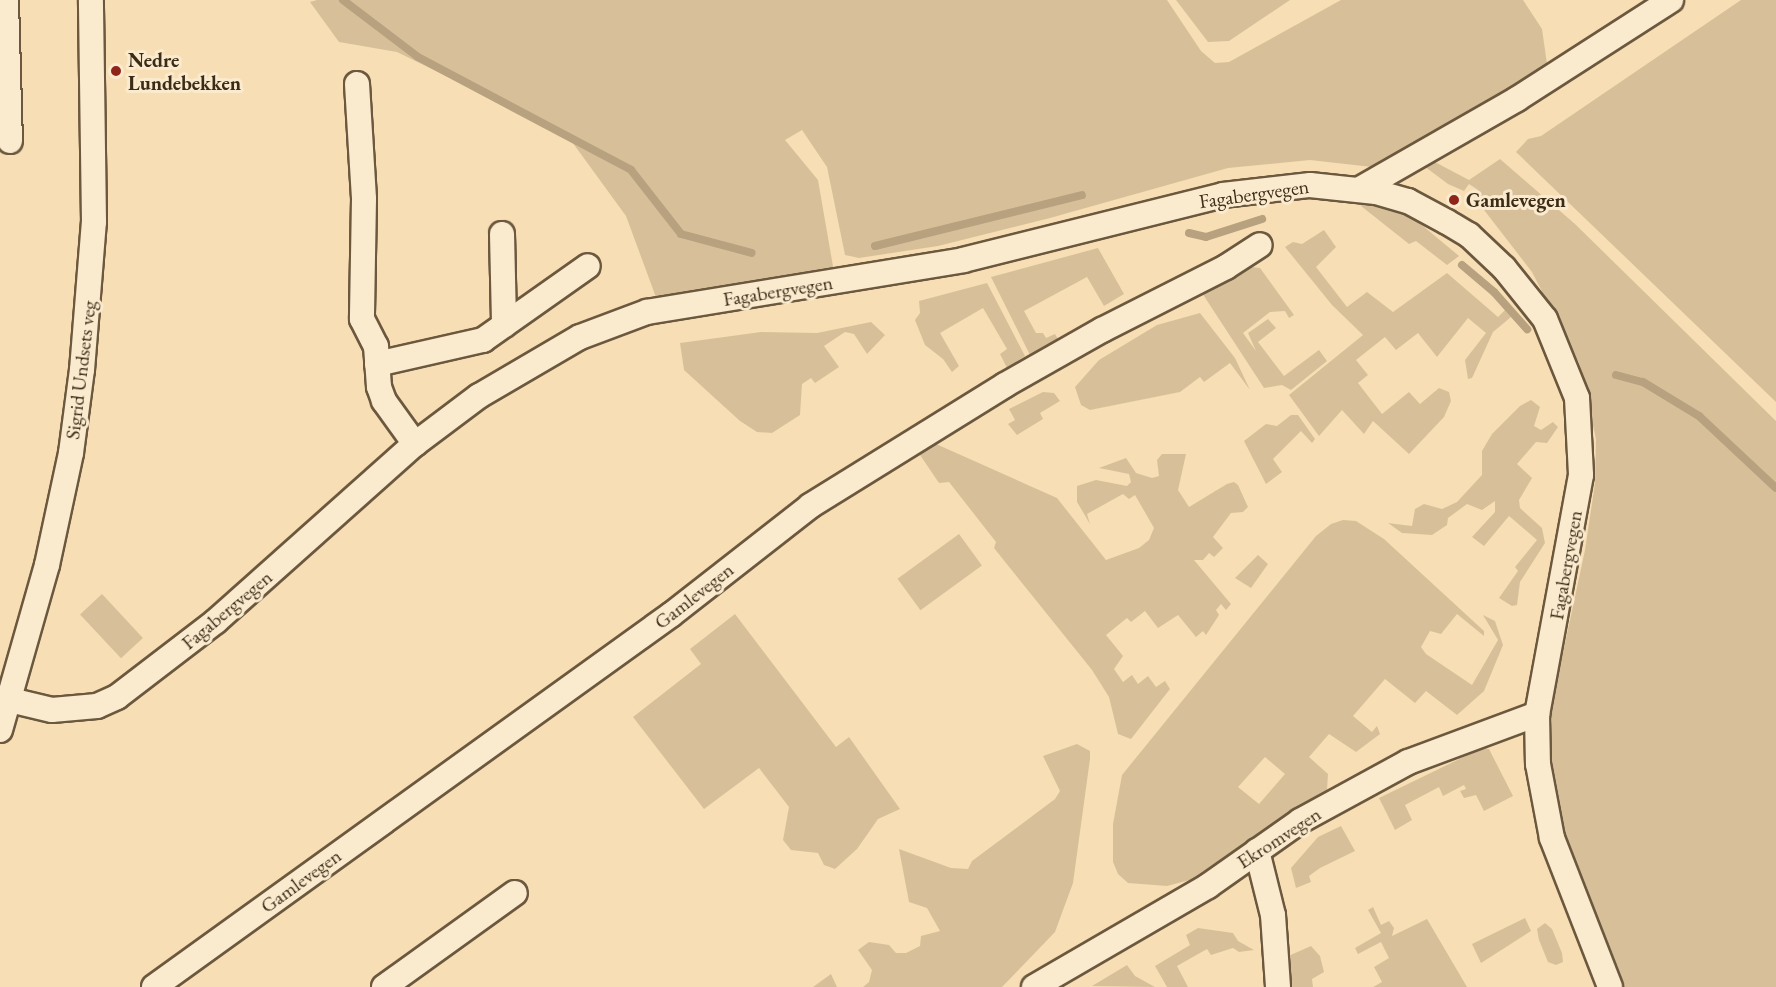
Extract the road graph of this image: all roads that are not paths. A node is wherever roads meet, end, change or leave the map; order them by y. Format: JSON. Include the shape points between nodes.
{"nodes":[{"id":1,"x":6,"y":0,"type":"edge"},
{"id":2,"x":91,"y":0,"type":"edge"},
{"id":3,"x":1671,"y":0,"type":"edge"},
{"id":4,"x":357,"y":84,"type":"dead end"},
{"id":5,"x":10,"y":141,"type":"dead end"},
{"id":6,"x":1360,"y":189,"type":"junction"},
{"id":7,"x":502,"y":234,"type":"dead end"},
{"id":8,"x":1260,"y":245,"type":"dead end"},
{"id":9,"x":588,"y":266,"type":"dead end"},
{"id":10,"x":504,"y":325,"type":"junction"},
{"id":11,"x":377,"y":364,"type":"junction"},
{"id":12,"x":415,"y":444,"type":"junction"},
{"id":13,"x":10,"y":700,"type":"junction"},
{"id":14,"x":1537,"y":714,"type":"junction"},
{"id":15,"x":0,"y":730,"type":"edge"},
{"id":16,"x":1257,"y":851,"type":"junction"},
{"id":17,"x":515,"y":893,"type":"dead end"},
{"id":18,"x":154,"y":987,"type":"edge"},
{"id":19,"x":384,"y":987,"type":"edge"},
{"id":20,"x":1034,"y":987,"type":"edge"},
{"id":21,"x":1278,"y":987,"type":"edge"},
{"id":22,"x":1610,"y":987,"type":"edge"}],
"edges":[{"from":1,"to":5,"type":"street","via":[[12,93]]},
{"from":2,"to":13,"type":"street","name":"Sigrid Undsets veg","via":[[94,222],[82,370],[71,453],[47,565]]},
{"from":3,"to":6,"type":"street","via":[[1517,99]]},
{"from":4,"to":11,"type":"street","via":[[364,199],[362,319],[376,346]]},
{"from":6,"to":12,"type":"street","name":"Fagabergvegen","via":[[1310,185],[1223,195],[963,260],[647,312],[580,337],[520,370]]},
{"from":6,"to":14,"type":"street","name":"Fagabergvegen","via":[[1418,206],[1488,251],[1545,319],[1565,362],[1577,398],[1581,475]]},
{"from":7,"to":10,"type":"street"},
{"from":8,"to":18,"type":"street","name":"Gamlevegen","via":[[1005,385],[810,506],[672,614]]},
{"from":9,"to":10,"type":"street"},
{"from":10,"to":11,"type":"street","via":[[483,340]]},
{"from":11,"to":12,"type":"street","via":[[384,401]]},
{"from":12,"to":13,"type":"street","name":"Fagabergvegen","via":[[216,621],[117,697],[97,706],[52,710]]},
{"from":13,"to":15,"type":"street","name":"Sigrid Undsets veg"},
{"from":14,"to":16,"type":"street","name":"Ekromvegen","via":[[1408,762],[1300,821]]},
{"from":14,"to":22,"type":"street","name":"Fagabergvegen","via":[[1538,764],[1552,838]]},
{"from":16,"to":20,"type":"street","name":"Ekromvegen","via":[[1208,886]]},
{"from":16,"to":21,"type":"street","via":[[1273,915]]},
{"from":17,"to":19,"type":"street"}]}
